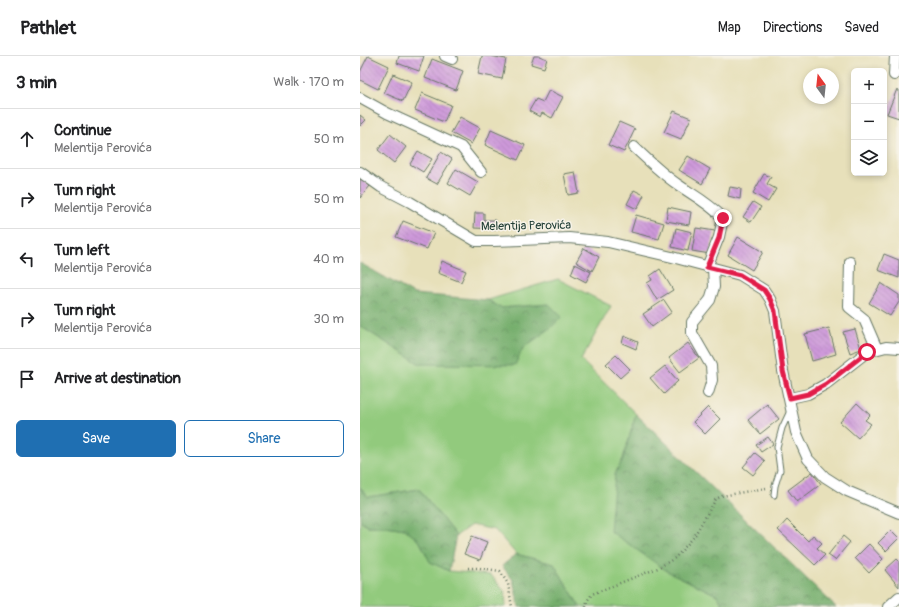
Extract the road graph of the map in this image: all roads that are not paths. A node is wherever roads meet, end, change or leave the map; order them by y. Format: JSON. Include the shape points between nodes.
{"nodes":[{"id":1,"x":895,"y":56,"type":"edge"},
{"id":2,"x":894,"y":75,"type":"dead end"},
{"id":3,"x":360,"y":98,"type":"edge"},
{"id":4,"x":634,"y":147,"type":"dead end"},
{"id":5,"x":360,"y":172,"type":"edge"},
{"id":6,"x":481,"y":172,"type":"dead end"},
{"id":7,"x":850,"y":262,"type":"dead end"},
{"id":8,"x":710,"y":267,"type":"junction"},
{"id":9,"x":899,"y":348,"type":"edge"},
{"id":10,"x":877,"y":349,"type":"junction"},
{"id":11,"x":708,"y":393,"type":"dead end"},
{"id":12,"x":791,"y":403,"type":"junction"},
{"id":13,"x":774,"y":495,"type":"dead end"},
{"id":14,"x":899,"y":513,"type":"edge"},
{"id":15,"x":899,"y":597,"type":"edge"},
{"id":16,"x":888,"y":607,"type":"edge"}],
"edges":[{"from":1,"to":2,"type":"street"},
{"from":3,"to":6,"type":"street","via":[[461,147]]},
{"from":4,"to":8,"type":"street","via":[[654,166],[713,207],[723,218]]},
{"from":5,"to":8,"type":"street","name":"Melentija Perovića","via":[[381,187],[476,241],[569,238],[608,242]]},
{"from":7,"to":10,"type":"street","via":[[849,307],[864,319]]},
{"from":8,"to":11,"type":"street","via":[[714,287],[710,300],[692,322],[692,333],[711,366],[712,380]]},
{"from":8,"to":12,"type":"street","name":"Melentija Perovića","via":[[740,275],[764,290],[770,299],[775,311],[783,371]]},
{"from":9,"to":10,"type":"street"},
{"from":10,"to":12,"type":"street","via":[[867,352],[826,384]]},
{"from":12,"to":13,"type":"lane","via":[[777,447],[780,470]]},
{"from":12,"to":14,"type":"street","name":"Melentija Perovića","via":[[796,432],[808,459],[825,477],[847,491]]},
{"from":15,"to":16,"type":"street"}]}
